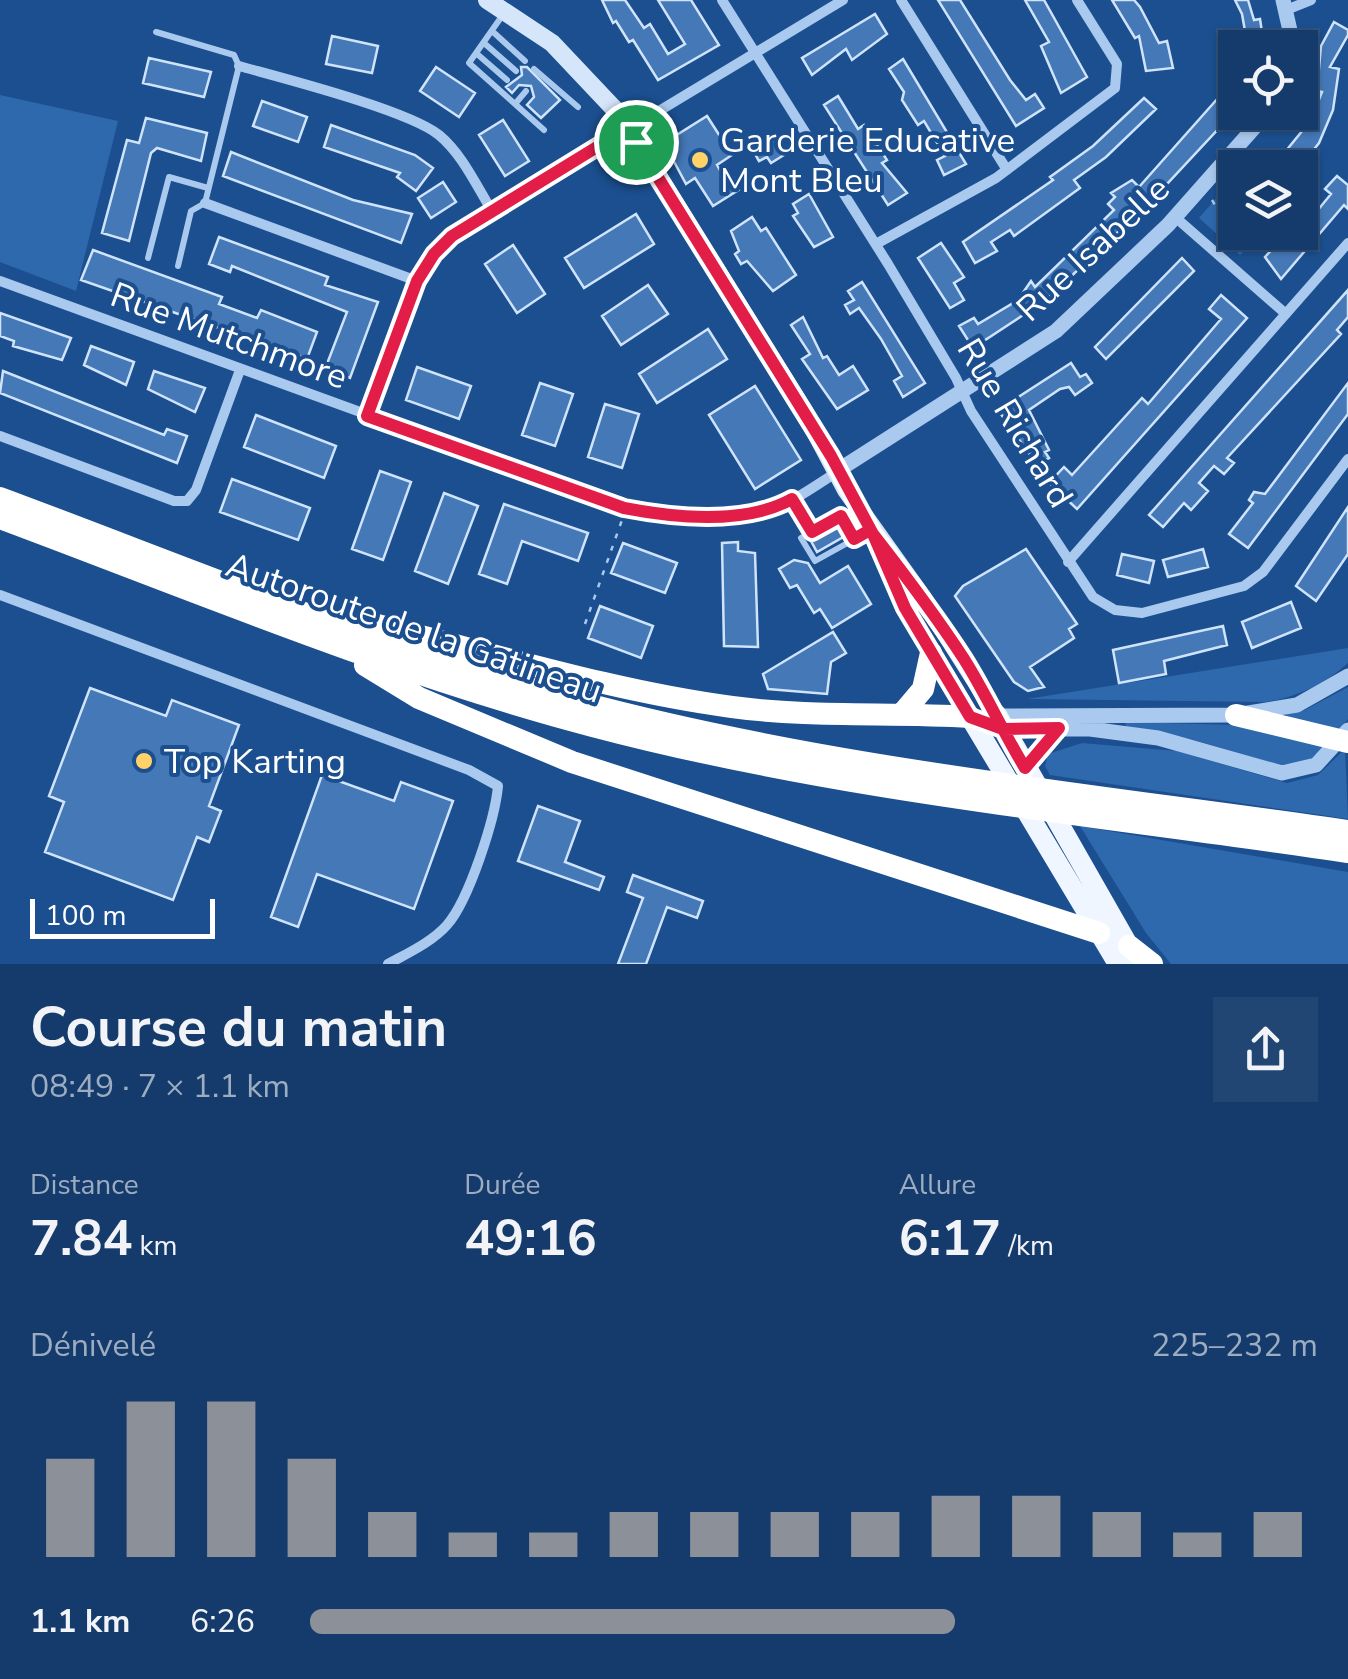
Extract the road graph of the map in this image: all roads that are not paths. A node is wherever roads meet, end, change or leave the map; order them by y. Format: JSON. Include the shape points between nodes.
{"nodes":[{"id":1,"x":487,"y":0,"type":"edge"},
{"id":2,"x":722,"y":0,"type":"edge"},
{"id":3,"x":843,"y":0,"type":"edge"},
{"id":4,"x":901,"y":0,"type":"edge"},
{"id":5,"x":1077,"y":0,"type":"edge"},
{"id":6,"x":1311,"y":0,"type":"edge"},
{"id":7,"x":1284,"y":5,"type":"edge"},
{"id":8,"x":506,"y":11,"type":"junction"},
{"id":9,"x":1290,"y":30,"type":"edge"},
{"id":10,"x":156,"y":32,"type":"dead end"},
{"id":11,"x":492,"y":32,"type":"junction"},
{"id":12,"x":484,"y":43,"type":"junction"},
{"id":13,"x":756,"y":50,"type":"junction"},
{"id":14,"x":476,"y":53,"type":"junction"},
{"id":15,"x":525,"y":61,"type":"dead end"},
{"id":16,"x":240,"y":66,"type":"junction"},
{"id":17,"x":516,"y":71,"type":"dead end"},
{"id":18,"x":538,"y":74,"type":"dead end"},
{"id":19,"x":507,"y":80,"type":"dead end"},
{"id":20,"x":522,"y":91,"type":"dead end"},
{"id":21,"x":514,"y":104,"type":"junction"},
{"id":22,"x":578,"y":107,"type":"dead end"},
{"id":23,"x":628,"y":128,"type":"junction"},
{"id":24,"x":544,"y":130,"type":"dead end"},
{"id":25,"x":1252,"y":130,"type":"edge"},
{"id":26,"x":1007,"y":170,"type":"junction"},
{"id":27,"x":208,"y":188,"type":"junction"},
{"id":28,"x":204,"y":203,"type":"junction"},
{"id":29,"x":492,"y":211,"type":"junction"},
{"id":30,"x":1176,"y":217,"type":"junction"},
{"id":31,"x":1348,"y":243,"type":"edge"},
{"id":32,"x":876,"y":244,"type":"junction"},
{"id":33,"x":148,"y":258,"type":"dead end"},
{"id":34,"x":178,"y":266,"type":"dead end"},
{"id":35,"x":0,"y":281,"type":"edge"},
{"id":36,"x":417,"y":281,"type":"junction"},
{"id":37,"x":1286,"y":314,"type":"junction"},
{"id":38,"x":240,"y":370,"type":"junction"},
{"id":39,"x":962,"y":390,"type":"junction"},
{"id":40,"x":367,"y":416,"type":"junction"},
{"id":41,"x":0,"y":436,"type":"edge"},
{"id":42,"x":1348,"y":459,"type":"edge"},
{"id":43,"x":838,"y":471,"type":"junction"},
{"id":44,"x":0,"y":498,"type":"edge"},
{"id":45,"x":792,"y":499,"type":"junction"},
{"id":46,"x":849,"y":512,"type":"junction"},
{"id":47,"x":0,"y":518,"type":"edge"},
{"id":48,"x":814,"y":533,"type":"junction"},
{"id":49,"x":866,"y":534,"type":"junction"},
{"id":50,"x":1068,"y":562,"type":"junction"},
{"id":51,"x":0,"y":595,"type":"edge"},
{"id":52,"x":261,"y":596,"type":"junction"},
{"id":53,"x":324,"y":639,"type":"junction"},
{"id":54,"x":931,"y":652,"type":"junction"},
{"id":55,"x":1348,"y":676,"type":"edge"},
{"id":56,"x":901,"y":715,"type":"junction"},
{"id":57,"x":1236,"y":715,"type":"junction"},
{"id":58,"x":970,"y":717,"type":"junction"},
{"id":59,"x":1000,"y":722,"type":"junction"},
{"id":60,"x":1059,"y":728,"type":"junction"},
{"id":61,"x":1346,"y":737,"type":"edge"},
{"id":62,"x":1025,"y":768,"type":"junction"},
{"id":63,"x":1348,"y":830,"type":"edge"},
{"id":64,"x":1348,"y":852,"type":"edge"},
{"id":65,"x":1099,"y":933,"type":"junction"},
{"id":66,"x":1128,"y":958,"type":"edge"},
{"id":67,"x":388,"y":964,"type":"edge"},
{"id":68,"x":1152,"y":964,"type":"edge"}],
"edges":[{"from":1,"to":8,"type":"main road"},
{"from":2,"to":13,"type":"street","name":"Rue Richard"},
{"from":3,"to":13,"type":"street"},
{"from":4,"to":26,"type":"street"},
{"from":5,"to":26,"type":"street","via":[[1117,64],[1118,80],[1108,95]]},
{"from":6,"to":7,"type":"street"},
{"from":7,"to":9,"type":"street"},
{"from":8,"to":11,"type":"lane"},
{"from":8,"to":23,"type":"main road","via":[[580,69]]},
{"from":10,"to":16,"type":"lane","via":[[234,55]]},
{"from":11,"to":12,"type":"lane"},
{"from":11,"to":15,"type":"lane"},
{"from":12,"to":14,"type":"lane"},
{"from":12,"to":17,"type":"lane"},
{"from":13,"to":23,"type":"street"},
{"from":13,"to":32,"type":"street","name":"Rue Richard"},
{"from":14,"to":19,"type":"lane"},
{"from":14,"to":21,"type":"lane","via":[[469,63]]},
{"from":16,"to":27,"type":"lane"},
{"from":16,"to":29,"type":"street","via":[[436,132]]},
{"from":18,"to":22,"type":"lane"},
{"from":20,"to":21,"type":"lane"},
{"from":21,"to":24,"type":"lane"},
{"from":23,"to":29,"type":"street"},
{"from":23,"to":43,"type":"main road"},
{"from":25,"to":30,"type":"street","name":"Rue Isabelle"},
{"from":26,"to":32,"type":"street"},
{"from":27,"to":28,"type":"lane"},
{"from":27,"to":33,"type":"lane","via":[[168,178]]},
{"from":28,"to":34,"type":"lane","via":[[192,212]]},
{"from":28,"to":36,"type":"street"},
{"from":29,"to":36,"type":"street","via":[[446,242]]},
{"from":30,"to":37,"type":"street"},
{"from":30,"to":39,"type":"street","name":"Rue Isabelle","via":[[1056,331]]},
{"from":31,"to":37,"type":"street"},
{"from":32,"to":39,"type":"street","name":"Rue Richard"},
{"from":35,"to":38,"type":"street","name":"Rue Mutchmore"},
{"from":36,"to":40,"type":"street"},
{"from":37,"to":50,"type":"street"},
{"from":38,"to":40,"type":"street","name":"Rue Mutchmore"},
{"from":38,"to":41,"type":"street","via":[[187,500],[174,501]]},
{"from":39,"to":43,"type":"street","name":"Rue Isabelle"},
{"from":39,"to":50,"type":"street","name":"Rue Richard"},
{"from":40,"to":45,"type":"street","name":"Rue Mutchmore","via":[[624,508],[745,514]]},
{"from":42,"to":50,"type":"street","name":"Rue Richard","via":[[1263,572],[1244,586],[1131,613],[1092,597]]},
{"from":43,"to":45,"type":"street","name":"Rue Mutchmore"},
{"from":43,"to":46,"type":"main road"},
{"from":44,"to":52,"type":"highway","name":"Autoroute de la Gatineau"},
{"from":45,"to":48,"type":"lane"},
{"from":46,"to":48,"type":"lane"},
{"from":46,"to":49,"type":"main road"},
{"from":47,"to":53,"type":"highway","name":"Autoroute de la Gatineau"},
{"from":48,"to":49,"type":"lane","via":[[800,538],[815,561]]},
{"from":49,"to":54,"type":"main road"},
{"from":49,"to":59,"type":"main road","via":[[923,598]]},
{"from":51,"to":67,"type":"street","via":[[498,786],[494,814],[453,916]]},
{"from":52,"to":56,"type":"highway","via":[[700,702],[788,714]]},
{"from":52,"to":63,"type":"highway","name":"Autoroute de la Gatineau","via":[[426,656],[742,740]]},
{"from":53,"to":64,"type":"highway","name":"Autoroute de la Gatineau","via":[[476,693],[751,762]]},
{"from":53,"to":65,"type":"highway","via":[[419,698],[562,759]]},
{"from":54,"to":56,"type":"highway","via":[[923,689]]},
{"from":54,"to":58,"type":"main road"},
{"from":55,"to":57,"type":"street","via":[[1297,705]]},
{"from":56,"to":58,"type":"highway"},
{"from":57,"to":59,"type":"street"},
{"from":57,"to":61,"type":"highway"},
{"from":58,"to":59,"type":"street"},
{"from":58,"to":65,"type":"main road"},
{"from":59,"to":60,"type":"street"},
{"from":59,"to":62,"type":"main road"},
{"from":60,"to":61,"type":"street","via":[[1158,738],[1282,774],[1316,765]]},
{"from":60,"to":62,"type":"street"},
{"from":62,"to":66,"type":"main road"},
{"from":65,"to":66,"type":"main road"},
{"from":66,"to":68,"type":"highway"}]}
